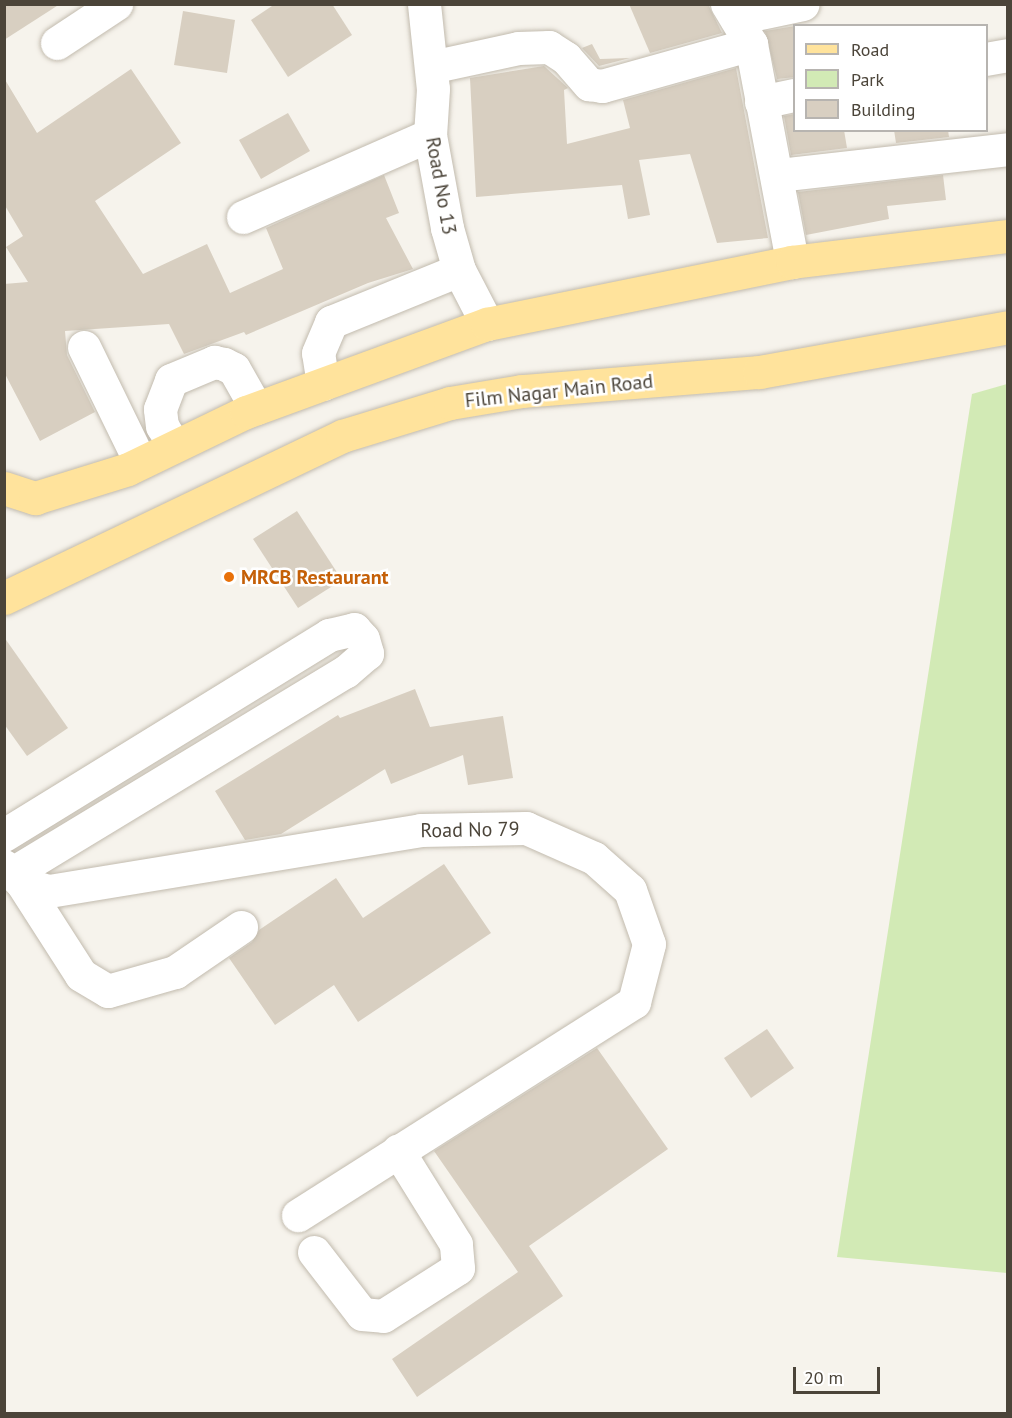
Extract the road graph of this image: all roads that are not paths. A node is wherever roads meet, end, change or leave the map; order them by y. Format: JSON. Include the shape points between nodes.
{"nodes":[{"id":1,"x":116,"y":4,"type":"edge"},
{"id":2,"x":423,"y":4,"type":"edge"},
{"id":3,"x":803,"y":4,"type":"edge"},
{"id":4,"x":738,"y":22,"type":"edge"},
{"id":5,"x":57,"y":43,"type":"dead end"},
{"id":6,"x":1008,"y":55,"type":"edge"},
{"id":7,"x":988,"y":59,"type":"edge"},
{"id":8,"x":431,"y":67,"type":"junction"},
{"id":9,"x":793,"y":95,"type":"edge"},
{"id":10,"x":761,"y":102,"type":"junction"},
{"id":11,"x":430,"y":135,"type":"junction"},
{"id":12,"x":1008,"y":149,"type":"edge"},
{"id":13,"x":778,"y":175,"type":"junction"},
{"id":14,"x":243,"y":217,"type":"dead end"},
{"id":15,"x":1008,"y":236,"type":"edge"},
{"id":16,"x":792,"y":262,"type":"junction"},
{"id":17,"x":459,"y":270,"type":"junction"},
{"id":18,"x":487,"y":324,"type":"junction"},
{"id":19,"x":1008,"y":327,"type":"edge"},
{"id":20,"x":84,"y":347,"type":"dead end"},
{"id":21,"x":323,"y":384,"type":"junction"},
{"id":22,"x":256,"y":408,"type":"junction"},
{"id":23,"x":173,"y":444,"type":"junction"},
{"id":24,"x":140,"y":462,"type":"junction"},
{"id":25,"x":4,"y":488,"type":"edge"},
{"id":26,"x":4,"y":598,"type":"edge"},
{"id":27,"x":4,"y":835,"type":"edge"},
{"id":28,"x":13,"y":874,"type":"edge"},
{"id":29,"x":241,"y":927,"type":"dead end"},
{"id":30,"x":398,"y":1151,"type":"junction"},
{"id":31,"x":297,"y":1215,"type":"dead end"},
{"id":32,"x":314,"y":1252,"type":"dead end"}],
"edges":[{"from":1,"to":5,"type":"street"},
{"from":2,"to":8,"type":"street","name":"Road No 13"},
{"from":3,"to":4,"type":"street"},
{"from":4,"to":8,"type":"street","via":[[602,86],[589,84],[566,57],[549,47],[518,48]]},
{"from":4,"to":10,"type":"street"},
{"from":6,"to":7,"type":"street"},
{"from":8,"to":11,"type":"street","name":"Road No 13"},
{"from":9,"to":10,"type":"street"},
{"from":10,"to":13,"type":"street"},
{"from":11,"to":14,"type":"street"},
{"from":11,"to":17,"type":"street","name":"Road No 13"},
{"from":12,"to":13,"type":"street"},
{"from":13,"to":16,"type":"street"},
{"from":15,"to":16,"type":"main road"},
{"from":16,"to":18,"type":"main road"},
{"from":17,"to":18,"type":"street","name":"Road No 13"},
{"from":17,"to":21,"type":"street","via":[[331,322],[318,353]]},
{"from":18,"to":21,"type":"main road"},
{"from":19,"to":26,"type":"main road","name":"Film Nagar Main Road","via":[[759,372],[522,391],[450,403],[342,436]]},
{"from":20,"to":24,"type":"street"},
{"from":21,"to":22,"type":"main road"},
{"from":22,"to":23,"type":"main road"},
{"from":22,"to":23,"type":"street","via":[[234,369],[224,364],[214,362],[171,380],[159,404],[162,426]]},
{"from":23,"to":24,"type":"main road"},
{"from":24,"to":25,"type":"main road","via":[[35,498]]},
{"from":27,"to":28,"type":"street","via":[[329,635],[354,629],[363,639],[367,653],[346,671]]},
{"from":28,"to":29,"type":"street","via":[[81,975],[108,991],[175,972]]},
{"from":28,"to":30,"type":"street","name":"Road No 79","via":[[49,891],[420,830],[526,828],[594,858],[630,890],[649,944],[634,1002]]},
{"from":30,"to":31,"type":"street","name":"Road No 79"},
{"from":30,"to":32,"type":"street","via":[[456,1244],[458,1268],[383,1316],[362,1314]]}]}
